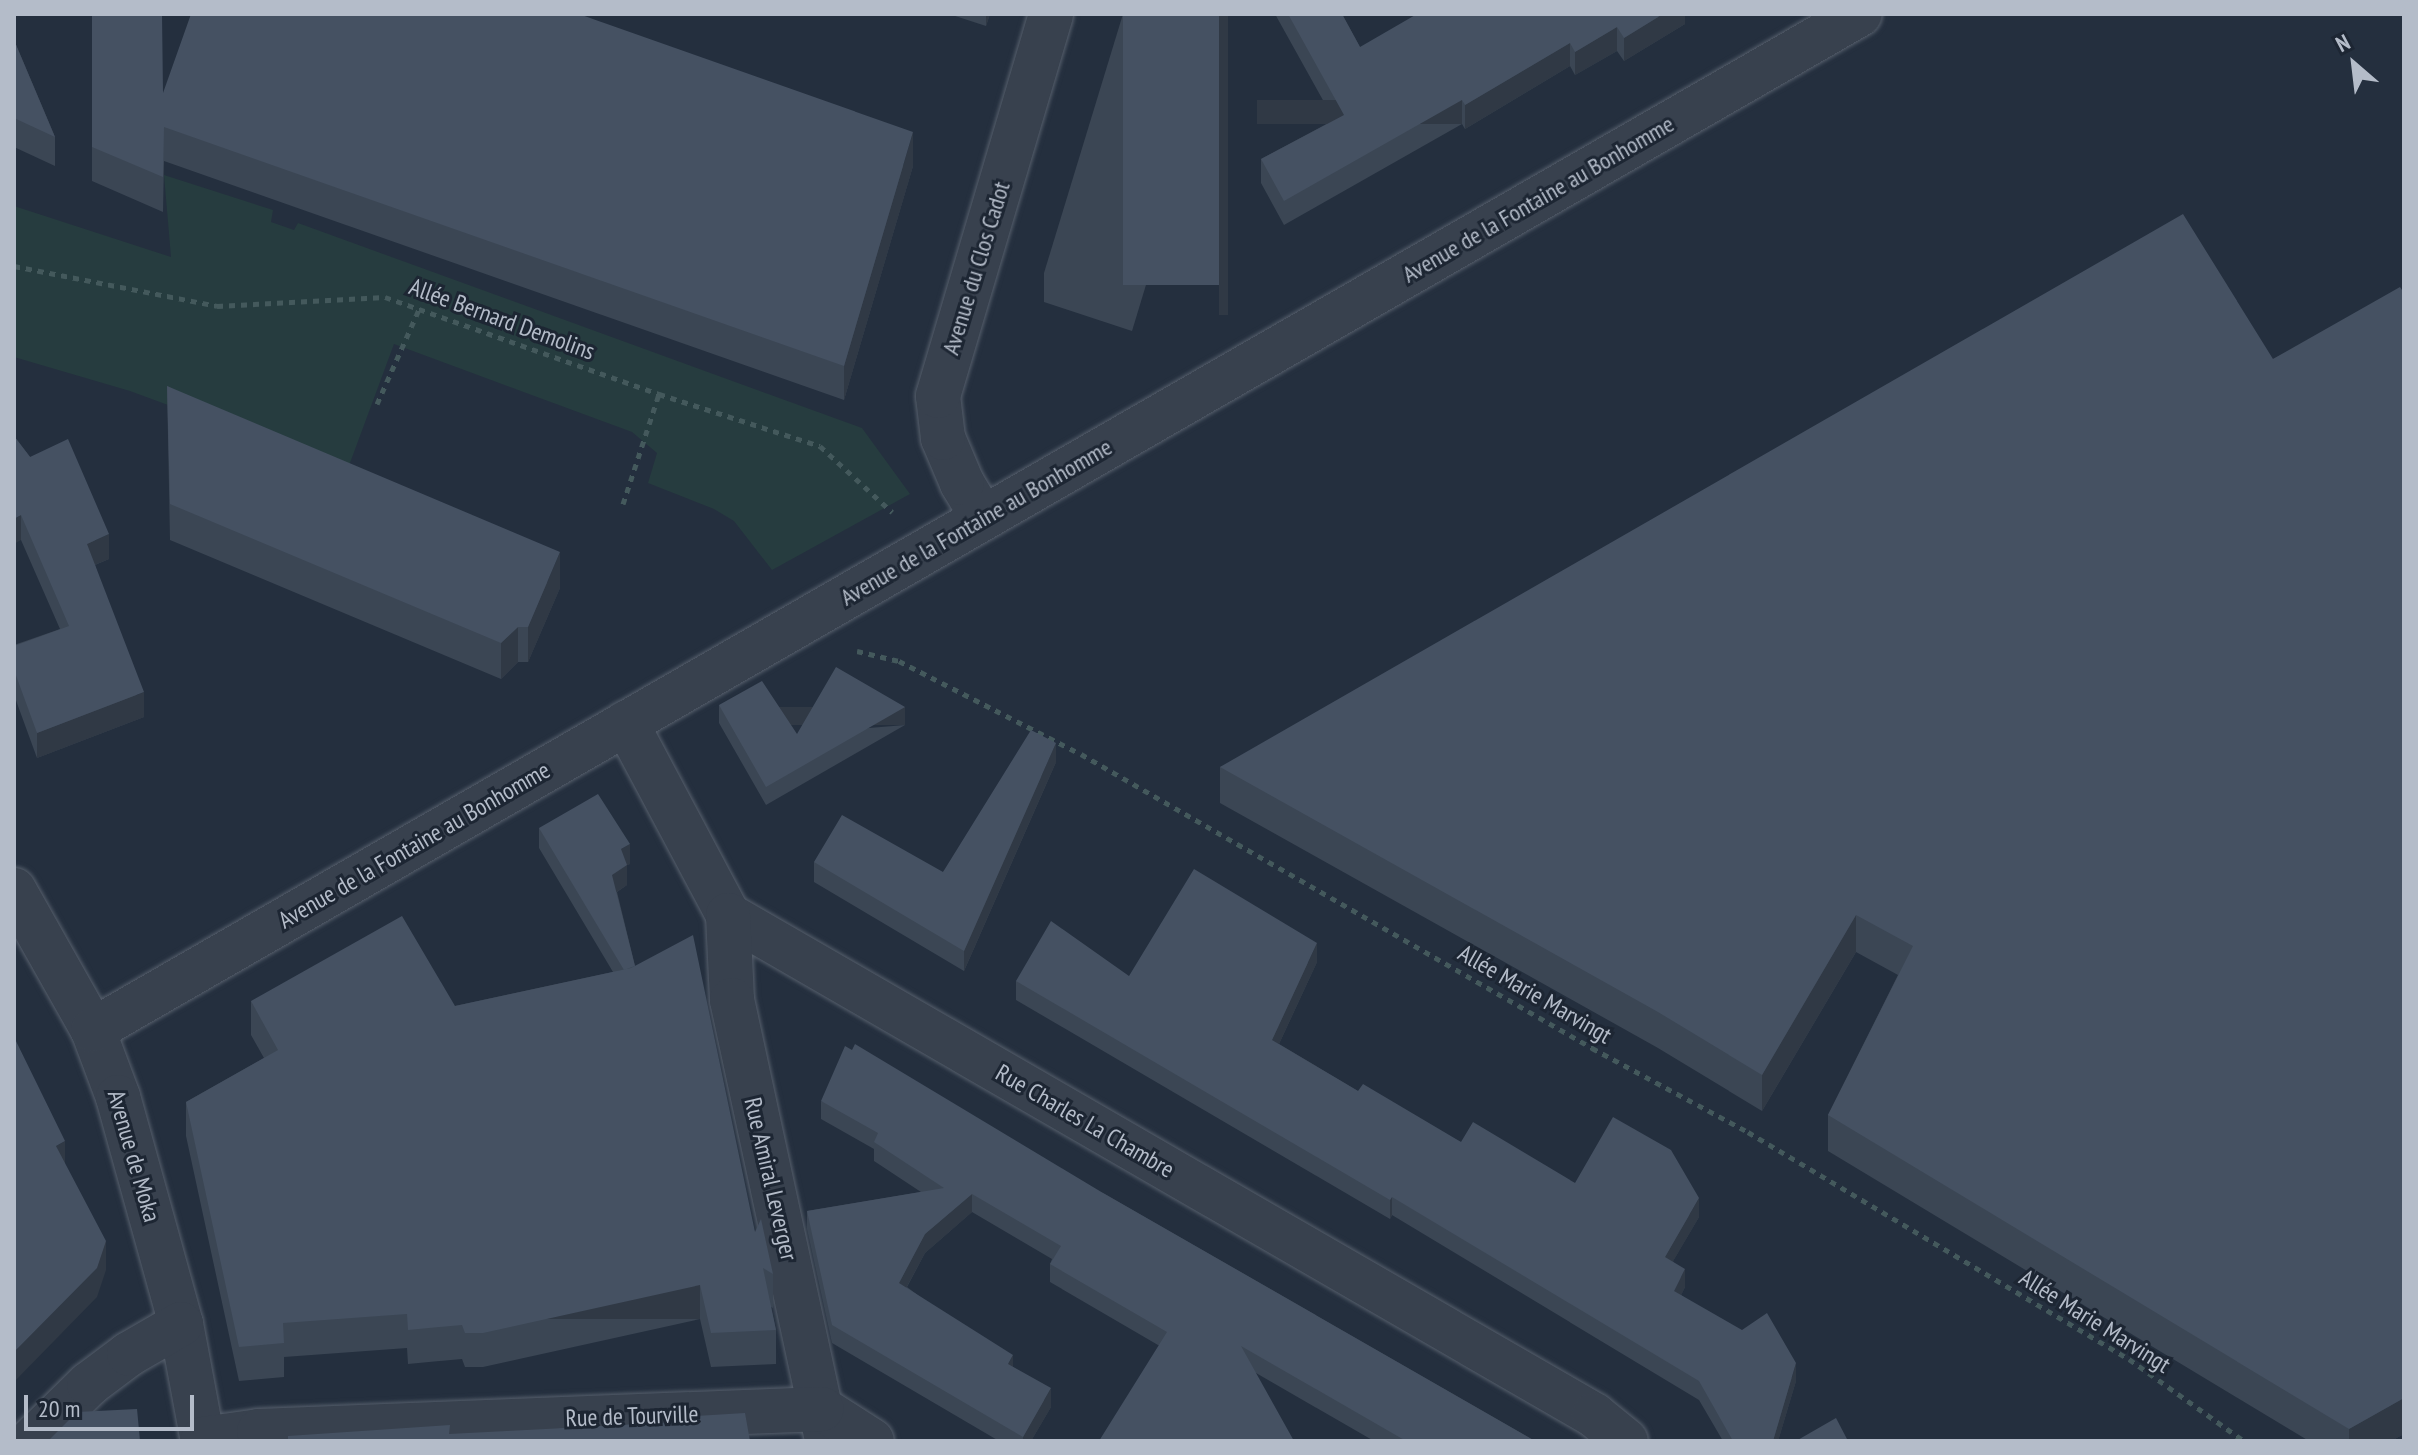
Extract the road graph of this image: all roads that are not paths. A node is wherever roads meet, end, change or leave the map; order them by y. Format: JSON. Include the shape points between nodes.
{"nodes":[{"id":1,"x":1051,"y":14,"type":"edge"},
{"id":2,"x":1860,"y":14,"type":"edge"},
{"id":3,"x":983,"y":518,"type":"junction"},
{"id":4,"x":626,"y":723,"type":"junction"},
{"id":5,"x":14,"y":890,"type":"edge"},
{"id":6,"x":728,"y":915,"type":"junction"},
{"id":7,"x":93,"y":1030,"type":"junction"},
{"id":8,"x":181,"y":1324,"type":"junction"},
{"id":9,"x":824,"y":1425,"type":"edge"},
{"id":10,"x":203,"y":1440,"type":"edge"},
{"id":11,"x":31,"y":1441,"type":"edge"},
{"id":12,"x":872,"y":1441,"type":"edge"},
{"id":13,"x":1626,"y":1441,"type":"edge"}],
"edges":[{"from":1,"to":3,"type":"street","name":"Avenue du Clos Cadot","via":[[938,396],[943,438]]},
{"from":2,"to":3,"type":"street","name":"Avenue de la Fontaine au Bonhomme"},
{"from":3,"to":4,"type":"street","name":"Avenue de la Fontaine au Bonhomme"},
{"from":4,"to":6,"type":"street"},
{"from":4,"to":7,"type":"street","name":"Avenue de la Fontaine au Bonhomme"},
{"from":5,"to":7,"type":"street","name":"Avenue de Moka"},
{"from":6,"to":9,"type":"street","name":"Rue Amiral Leverger","via":[[732,1000]]},
{"from":6,"to":13,"type":"street","name":"Rue Charles La Chambre","via":[[1594,1415]]},
{"from":7,"to":8,"type":"street","name":"Avenue de Moka","via":[[118,1097]]},
{"from":8,"to":10,"type":"street","name":"Avenue de Moka"},
{"from":8,"to":11,"type":"street","via":[[89,1384]]},
{"from":9,"to":10,"type":"street","name":"Rue de Tourville","via":[[259,1431]]},
{"from":9,"to":12,"type":"street"}]}
